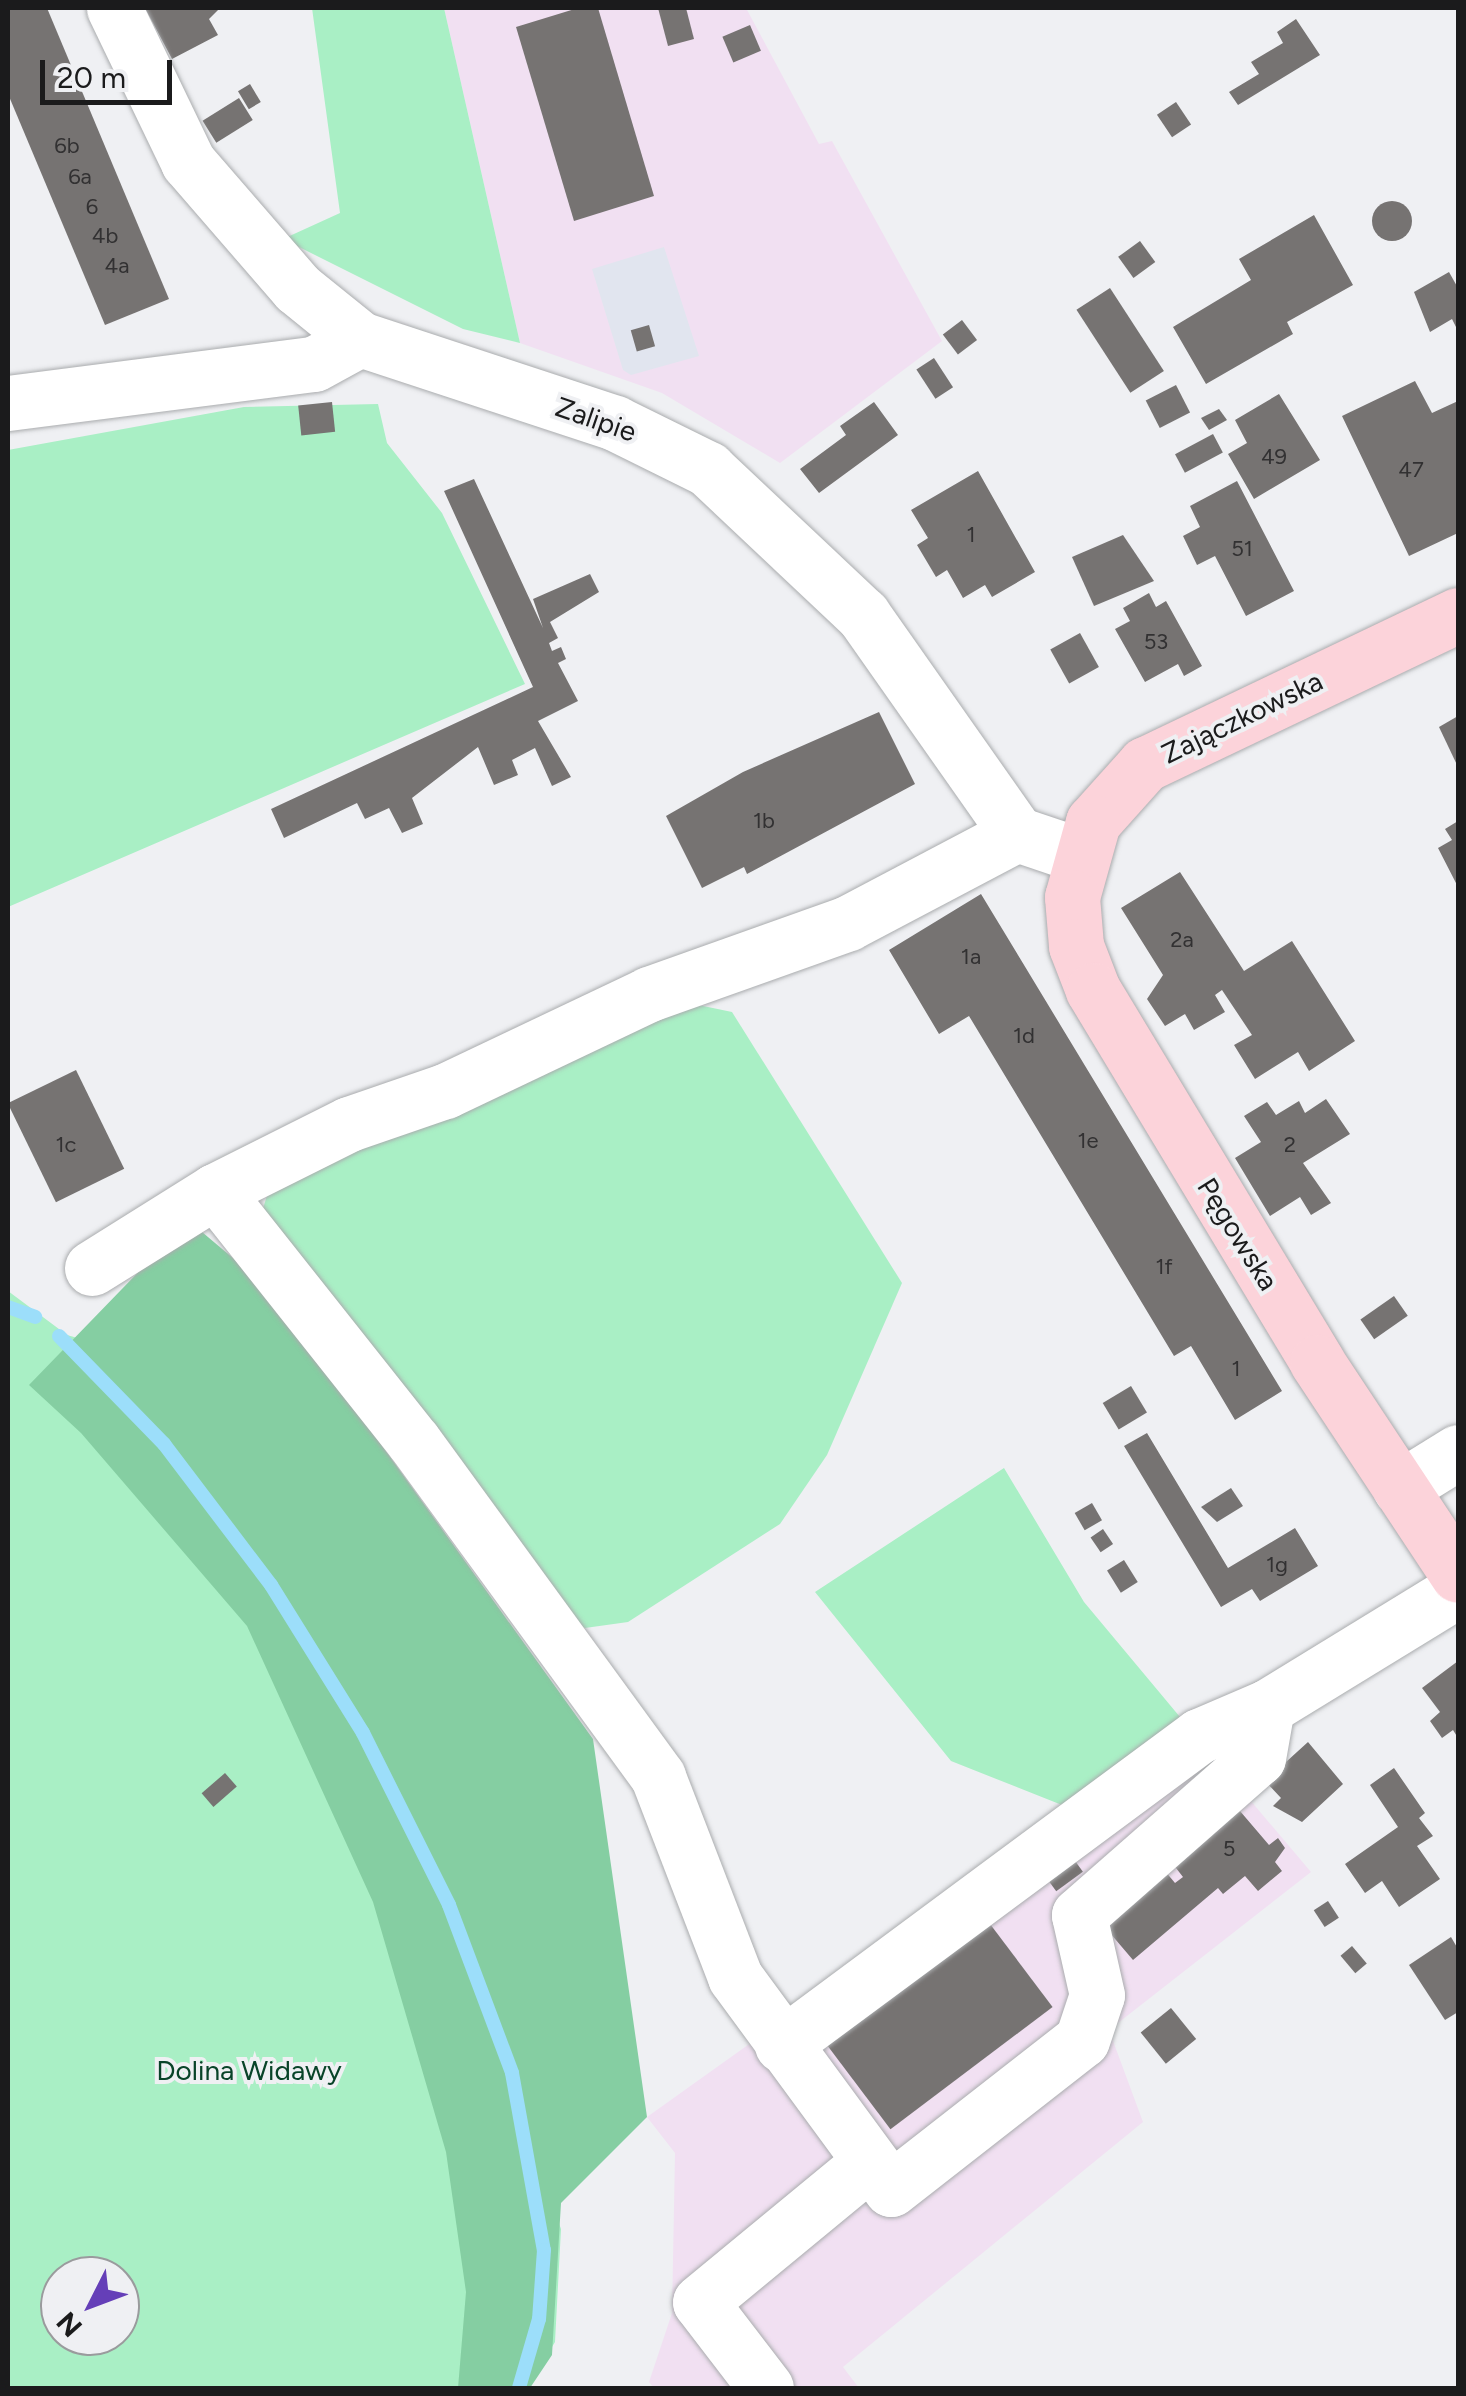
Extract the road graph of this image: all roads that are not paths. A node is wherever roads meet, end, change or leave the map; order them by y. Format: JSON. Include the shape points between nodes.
{"nodes":[{"id":1,"x":114,"y":8,"type":"edge"},
{"id":2,"x":360,"y":339,"type":"junction"},
{"id":3,"x":8,"y":403,"type":"edge"},
{"id":4,"x":1458,"y":615,"type":"edge"},
{"id":5,"x":1017,"y":834,"type":"junction"},
{"id":6,"x":1077,"y":864,"type":"junction"},
{"id":7,"x":215,"y":1191,"type":"junction"},
{"id":8,"x":92,"y":1268,"type":"dead end"},
{"id":9,"x":1458,"y":1452,"type":"edge"},
{"id":10,"x":1400,"y":1488,"type":"junction"},
{"id":11,"x":1458,"y":1575,"type":"edge"},
{"id":12,"x":1458,"y":1590,"type":"edge"},
{"id":13,"x":1267,"y":1707,"type":"junction"},
{"id":14,"x":782,"y":2045,"type":"junction"},
{"id":15,"x":870,"y":2162,"type":"junction"},
{"id":16,"x":766,"y":2388,"type":"edge"}],
"edges":[{"from":1,"to":2,"type":"street","name":"Zalipie","via":[[204,187],[296,288]]},
{"from":2,"to":3,"type":"street","via":[[314,364]]},
{"from":2,"to":5,"type":"street","name":"Zalipie","via":[[615,423],[708,469],[863,615]]},
{"from":4,"to":6,"type":"main road","name":"Zajączkowska","via":[[1145,764],[1108,799]]},
{"from":5,"to":6,"type":"street"},
{"from":5,"to":7,"type":"street","via":[[848,923],[650,994]]},
{"from":6,"to":10,"type":"main road","name":"Pęgowska","via":[[1076,946],[1093,990]]},
{"from":7,"to":8,"type":"street"},
{"from":7,"to":14,"type":"street","via":[[426,1457],[658,1778],[734,1977]]},
{"from":9,"to":10,"type":"street"},
{"from":10,"to":11,"type":"main road","name":"Pęgowska"},
{"from":12,"to":13,"type":"street"},
{"from":13,"to":14,"type":"street","via":[[1200,1736]]},
{"from":13,"to":15,"type":"street","via":[[1258,1758],[1078,1915],[1097,1995],[1082,2040],[891,2190]]},
{"from":14,"to":15,"type":"street"},
{"from":15,"to":16,"type":"street","via":[[700,2302]]}]}
